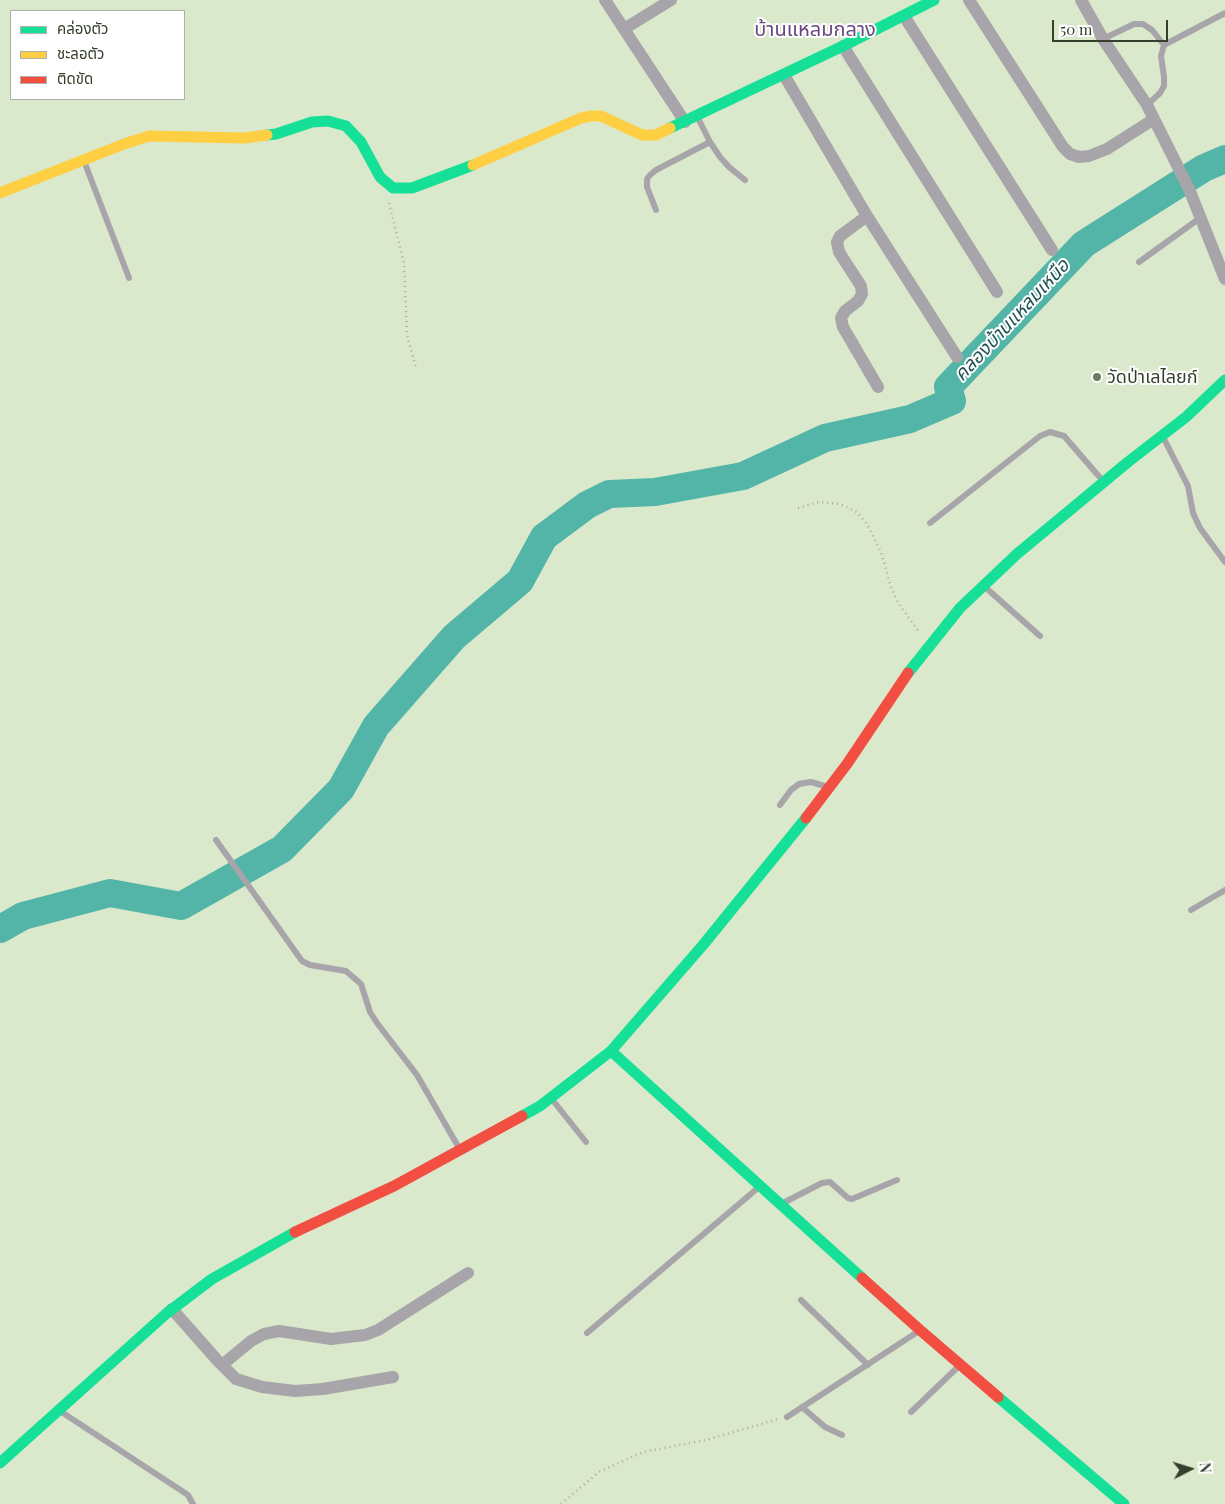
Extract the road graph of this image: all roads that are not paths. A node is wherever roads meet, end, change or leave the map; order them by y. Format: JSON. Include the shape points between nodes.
{"nodes":[{"id":1,"x":605,"y":0,"type":"edge"},
{"id":2,"x":671,"y":0,"type":"edge"},
{"id":3,"x":934,"y":0,"type":"edge"},
{"id":4,"x":969,"y":0,"type":"edge"},
{"id":5,"x":1082,"y":0,"type":"edge"},
{"id":6,"x":1225,"y":13,"type":"edge"},
{"id":7,"x":904,"y":16,"type":"junction"},
{"id":8,"x":624,"y":29,"type":"junction"},
{"id":9,"x":1103,"y":39,"type":"junction"},
{"id":10,"x":1164,"y":45,"type":"junction"},
{"id":11,"x":843,"y":46,"type":"junction"},
{"id":12,"x":784,"y":74,"type":"junction"},
{"id":13,"x":1147,"y":105,"type":"junction"},
{"id":14,"x":691,"y":119,"type":"junction"},
{"id":15,"x":1154,"y":119,"type":"junction"},
{"id":16,"x":710,"y":142,"type":"junction"},
{"id":17,"x":83,"y":160,"type":"junction"},
{"id":18,"x":745,"y":180,"type":"dead end"},
{"id":19,"x":0,"y":193,"type":"edge"},
{"id":20,"x":656,"y":210,"type":"dead end"},
{"id":21,"x":868,"y":216,"type":"junction"},
{"id":22,"x":1200,"y":218,"type":"junction"},
{"id":23,"x":1052,"y":250,"type":"dead end"},
{"id":24,"x":1139,"y":262,"type":"dead end"},
{"id":25,"x":129,"y":278,"type":"dead end"},
{"id":26,"x":1225,"y":279,"type":"edge"},
{"id":27,"x":997,"y":292,"type":"dead end"},
{"id":28,"x":957,"y":357,"type":"dead end"},
{"id":29,"x":1225,"y":380,"type":"edge"},
{"id":30,"x":878,"y":387,"type":"dead end"},
{"id":31,"x":1162,"y":435,"type":"junction"},
{"id":32,"x":1104,"y":482,"type":"junction"},
{"id":33,"x":930,"y":523,"type":"dead end"},
{"id":34,"x":1225,"y":562,"type":"edge"},
{"id":35,"x":983,"y":586,"type":"junction"},
{"id":36,"x":1040,"y":636,"type":"dead end"},
{"id":37,"x":829,"y":787,"type":"junction"},
{"id":38,"x":780,"y":805,"type":"dead end"},
{"id":39,"x":216,"y":840,"type":"dead end"},
{"id":40,"x":1225,"y":890,"type":"edge"},
{"id":41,"x":1191,"y":910,"type":"dead end"},
{"id":42,"x":611,"y":1051,"type":"junction"},
{"id":43,"x":550,"y":1098,"type":"junction"},
{"id":44,"x":586,"y":1142,"type":"dead end"},
{"id":45,"x":460,"y":1149,"type":"junction"},
{"id":46,"x":897,"y":1180,"type":"dead end"},
{"id":47,"x":760,"y":1186,"type":"junction"},
{"id":48,"x":780,"y":1205,"type":"junction"},
{"id":49,"x":468,"y":1273,"type":"dead end"},
{"id":50,"x":801,"y":1300,"type":"dead end"},
{"id":51,"x":172,"y":1309,"type":"junction"},
{"id":52,"x":920,"y":1330,"type":"junction"},
{"id":53,"x":587,"y":1333,"type":"dead end"},
{"id":54,"x":222,"y":1365,"type":"junction"},
{"id":55,"x":868,"y":1365,"type":"junction"},
{"id":56,"x":960,"y":1365,"type":"junction"},
{"id":57,"x":393,"y":1377,"type":"dead end"},
{"id":58,"x":802,"y":1407,"type":"junction"},
{"id":59,"x":59,"y":1410,"type":"junction"},
{"id":60,"x":911,"y":1412,"type":"dead end"},
{"id":61,"x":787,"y":1417,"type":"road end"},
{"id":62,"x":842,"y":1435,"type":"dead end"},
{"id":63,"x":0,"y":1463,"type":"edge"},
{"id":64,"x":193,"y":1504,"type":"edge"},
{"id":65,"x":1124,"y":1504,"type":"edge"}],
"edges":[{"from":1,"to":8,"type":"street"},
{"from":2,"to":8,"type":"street"},
{"from":3,"to":7,"type":"street"},
{"from":4,"to":15,"type":"street","via":[[1070,154],[1089,156],[1107,149]]},
{"from":5,"to":9,"type":"street"},
{"from":6,"to":10,"type":"lane"},
{"from":7,"to":11,"type":"street"},
{"from":7,"to":23,"type":"street"},
{"from":8,"to":14,"type":"street"},
{"from":9,"to":10,"type":"lane","via":[[1134,24],[1143,24]]},
{"from":9,"to":13,"type":"street"},
{"from":10,"to":13,"type":"lane","via":[[1161,56],[1164,86]]},
{"from":11,"to":12,"type":"street"},
{"from":11,"to":27,"type":"street"},
{"from":12,"to":14,"type":"street"},
{"from":12,"to":21,"type":"street"},
{"from":13,"to":15,"type":"street"},
{"from":14,"to":16,"type":"lane"},
{"from":14,"to":17,"type":"street","via":[[656,136],[649,136],[601,116],[581,118],[412,188],[394,188],[380,177],[361,142],[346,126],[328,121],[244,138],[149,136]]},
{"from":15,"to":22,"type":"street"},
{"from":16,"to":18,"type":"lane","via":[[729,168]]},
{"from":16,"to":20,"type":"lane","via":[[650,175],[647,188]]},
{"from":17,"to":19,"type":"street"},
{"from":17,"to":25,"type":"lane"},
{"from":21,"to":28,"type":"street"},
{"from":21,"to":30,"type":"street","via":[[840,236],[837,242],[839,252],[861,286],[862,294],[841,318]]},
{"from":22,"to":24,"type":"lane"},
{"from":22,"to":26,"type":"street"},
{"from":29,"to":31,"type":"street"},
{"from":31,"to":32,"type":"street"},
{"from":31,"to":34,"type":"lane","via":[[1188,486],[1193,513],[1200,528]]},
{"from":32,"to":33,"type":"lane","via":[[1064,436],[1050,432],[1040,436]]},
{"from":32,"to":35,"type":"street"},
{"from":35,"to":36,"type":"lane"},
{"from":35,"to":37,"type":"street","via":[[930,644]]},
{"from":37,"to":38,"type":"lane","via":[[811,782],[799,784]]},
{"from":37,"to":42,"type":"street","via":[[703,945]]},
{"from":39,"to":45,"type":"lane","via":[[302,961],[346,971],[361,984],[370,1012],[417,1075]]},
{"from":40,"to":41,"type":"lane"},
{"from":42,"to":43,"type":"street"},
{"from":42,"to":47,"type":"street"},
{"from":43,"to":44,"type":"lane"},
{"from":43,"to":45,"type":"street"},
{"from":45,"to":51,"type":"street","via":[[394,1186],[302,1228],[212,1278]]},
{"from":46,"to":48,"type":"lane","via":[[852,1199],[830,1182],[822,1183]]},
{"from":47,"to":48,"type":"street"},
{"from":47,"to":53,"type":"lane"},
{"from":48,"to":52,"type":"street"},
{"from":49,"to":54,"type":"street","via":[[365,1335],[331,1339],[279,1331],[264,1334]]},
{"from":50,"to":55,"type":"lane"},
{"from":51,"to":54,"type":"street"},
{"from":51,"to":59,"type":"street"},
{"from":52,"to":55,"type":"lane"},
{"from":52,"to":56,"type":"street"},
{"from":54,"to":57,"type":"street","via":[[236,1379],[262,1387],[296,1391]]},
{"from":55,"to":58,"type":"lane"},
{"from":56,"to":60,"type":"lane"},
{"from":56,"to":65,"type":"street"},
{"from":58,"to":61,"type":"lane"},
{"from":58,"to":62,"type":"lane","via":[[825,1427]]},
{"from":59,"to":63,"type":"street"},
{"from":59,"to":64,"type":"lane","via":[[188,1495]]}]}
